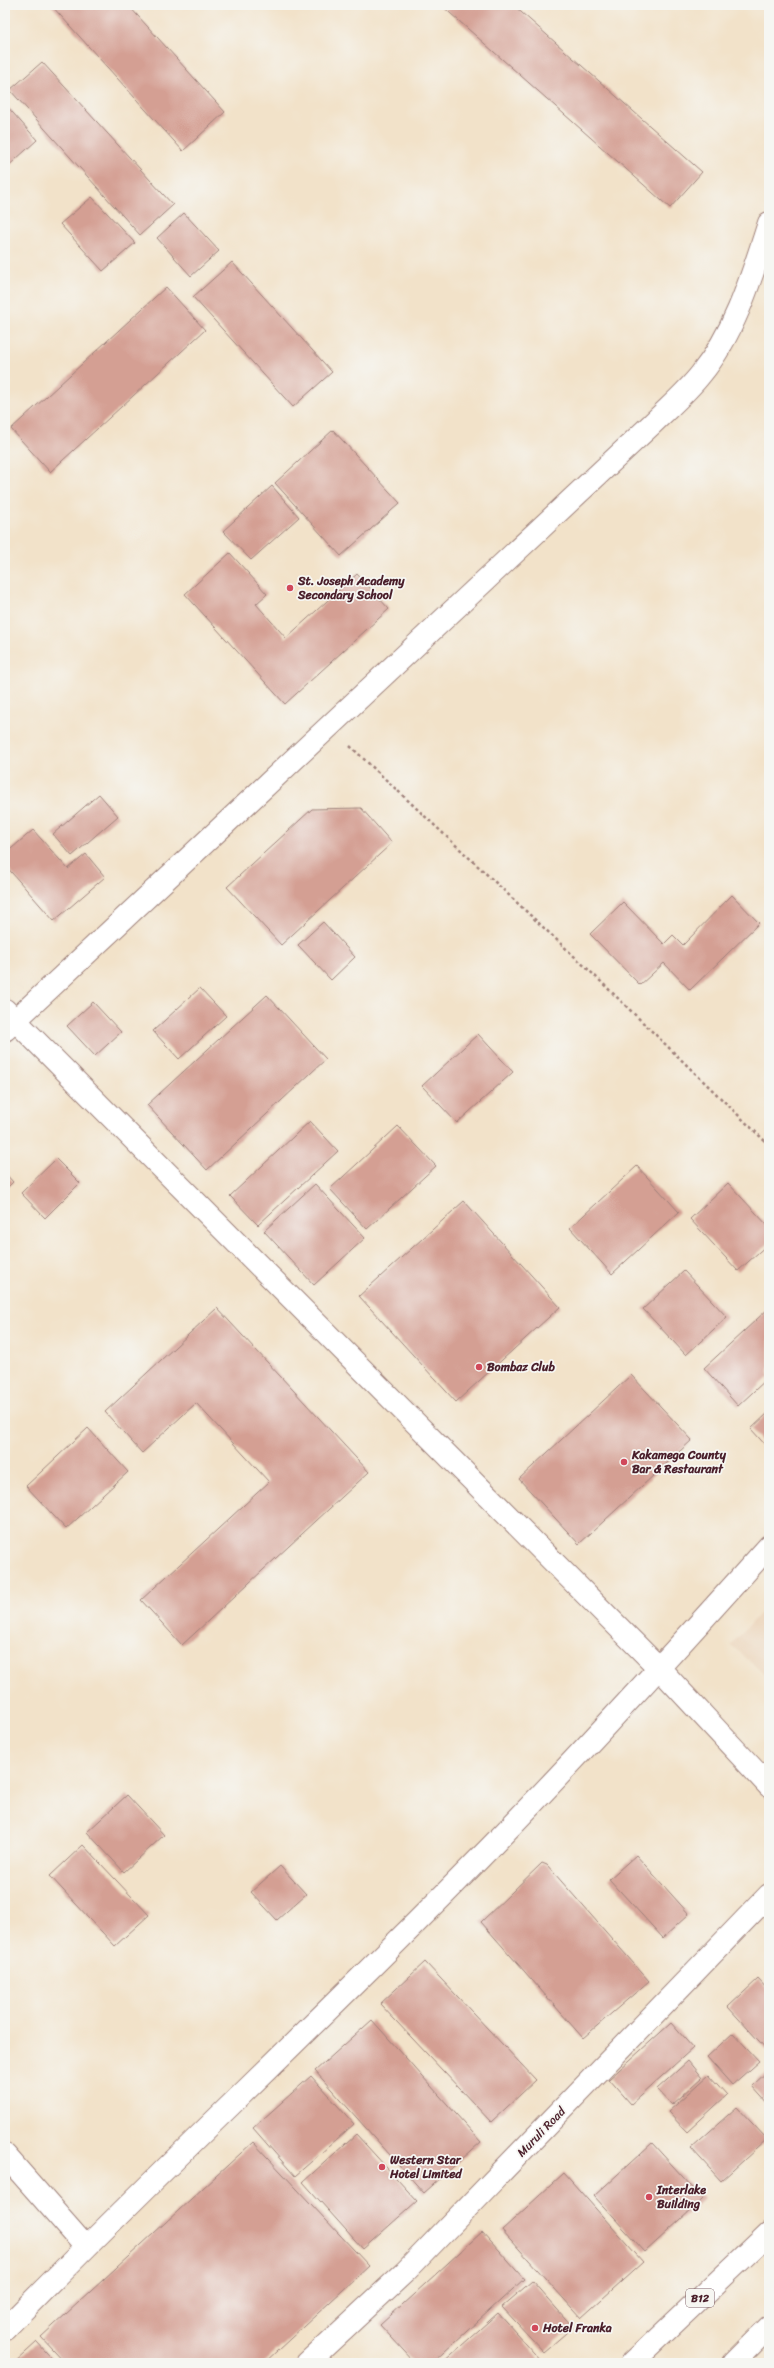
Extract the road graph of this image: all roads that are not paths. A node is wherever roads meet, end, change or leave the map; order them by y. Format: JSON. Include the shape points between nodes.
{"nodes":[{"id":1,"x":769,"y":223,"type":"edge"},
{"id":2,"x":8,"y":1020,"type":"edge"},
{"id":3,"x":769,"y":1546,"type":"edge"},
{"id":4,"x":659,"y":1668,"type":"junction"},
{"id":5,"x":769,"y":1786,"type":"edge"},
{"id":6,"x":769,"y":1895,"type":"edge"},
{"id":7,"x":5,"y":2155,"type":"edge"},
{"id":8,"x":769,"y":2233,"type":"edge"},
{"id":9,"x":85,"y":2246,"type":"junction"},
{"id":10,"x":769,"y":2327,"type":"edge"},
{"id":11,"x":5,"y":2329,"type":"edge"},
{"id":12,"x":307,"y":2363,"type":"edge"},
{"id":13,"x":632,"y":2363,"type":"edge"},
{"id":14,"x":733,"y":2363,"type":"edge"}],
"edges":[{"from":1,"to":2,"type":"main road","via":[[747,290],[726,334],[701,373],[652,424],[329,726]]},
{"from":2,"to":4,"type":"main road"},
{"from":3,"to":4,"type":"main road"},
{"from":4,"to":5,"type":"main road"},
{"from":4,"to":9,"type":"main road","via":[[477,1861]]},
{"from":6,"to":12,"type":"main road","name":"Muruli Road","via":[[406,2271]]},
{"from":7,"to":9,"type":"main road"},
{"from":8,"to":13,"type":"main road","number":"B12"},
{"from":9,"to":11,"type":"main road"},
{"from":10,"to":14,"type":"main road"}]}
